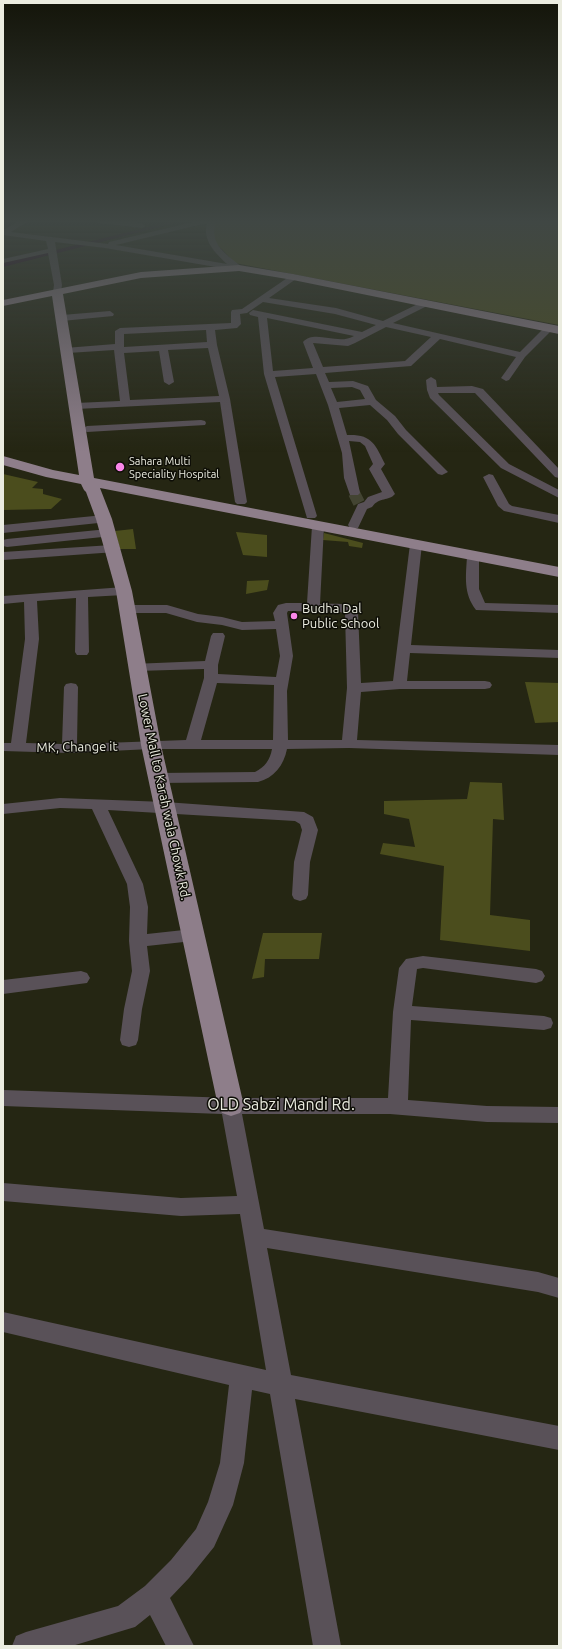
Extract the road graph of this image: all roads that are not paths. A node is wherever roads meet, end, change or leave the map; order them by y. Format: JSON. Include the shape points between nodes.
{"nodes":[{"id":1,"x":23,"y":298,"type":"edge"},
{"id":2,"x":61,"y":298,"type":"edge"},
{"id":3,"x":262,"y":298,"type":"joint"},
{"id":4,"x":400,"y":298,"type":"edge"},
{"id":5,"x":3,"y":303,"type":"edge"},
{"id":6,"x":426,"y":303,"type":"junction"},
{"id":7,"x":244,"y":311,"type":"junction"},
{"id":8,"x":110,"y":314,"type":"dead end"},
{"id":9,"x":262,"y":315,"type":"junction"},
{"id":10,"x":65,"y":318,"type":"junction"},
{"id":11,"x":384,"y":324,"type":"junction"},
{"id":12,"x":210,"y":328,"type":"junction"},
{"id":13,"x":554,"y":329,"type":"edge"},
{"id":14,"x":362,"y":335,"type":"junction"},
{"id":15,"x":438,"y":336,"type":"junction"},
{"id":16,"x":212,"y":345,"type":"junction"},
{"id":17,"x":163,"y":347,"type":"junction"},
{"id":18,"x":118,"y":348,"type":"junction"},
{"id":19,"x":70,"y":350,"type":"junction"},
{"id":20,"x":522,"y":355,"type":"junction"},
{"id":21,"x":320,"y":371,"type":"junction"},
{"id":22,"x":269,"y":374,"type":"junction"},
{"id":23,"x":506,"y":378,"type":"dead end"},
{"id":24,"x":168,"y":382,"type":"dead end"},
{"id":25,"x":325,"y":385,"type":"junction"},
{"id":26,"x":225,"y":399,"type":"junction"},
{"id":27,"x":372,"y":402,"type":"junction"},
{"id":28,"x":125,"y":404,"type":"junction"},
{"id":29,"x":333,"y":405,"type":"junction"},
{"id":30,"x":79,"y":406,"type":"junction"},
{"id":31,"x":201,"y":423,"type":"dead end"},
{"id":32,"x":86,"y":429,"type":"junction"},
{"id":33,"x":342,"y":438,"type":"junction"},
{"id":34,"x":3,"y":456,"type":"edge"},
{"id":35,"x":3,"y":460,"type":"edge"},
{"id":36,"x":442,"y":472,"type":"dead end"},
{"id":37,"x":559,"y":476,"type":"edge"},
{"id":38,"x":489,"y":477,"type":"dead end"},
{"id":39,"x":92,"y":480,"type":"junction"},
{"id":40,"x":559,"y":496,"type":"edge"},
{"id":41,"x":358,"y":501,"type":"junction"},
{"id":42,"x":241,"y":502,"type":"junction"},
{"id":43,"x":282,"y":515,"type":"junction"},
{"id":44,"x":559,"y":519,"type":"edge"},
{"id":45,"x":314,"y":521,"type":"junction"},
{"id":46,"x":354,"y":525,"type":"junction"},
{"id":47,"x":3,"y":529,"type":"edge"},
{"id":48,"x":108,"y":534,"type":"junction"},
{"id":49,"x":7,"y":543,"type":"dead end"},
{"id":50,"x":416,"y":544,"type":"junction"},
{"id":51,"x":3,"y":556,"type":"edge"},
{"id":52,"x":473,"y":556,"type":"junction"},
{"id":53,"x":559,"y":565,"type":"edge"},
{"id":54,"x":559,"y":572,"type":"edge"},
{"id":55,"x":82,"y":594,"type":"junction"},
{"id":56,"x":30,"y":598,"type":"junction"},
{"id":57,"x":3,"y":600,"type":"edge"},
{"id":58,"x":125,"y":600,"type":"junction"},
{"id":59,"x":313,"y":607,"type":"junction"},
{"id":60,"x":559,"y":609,"type":"edge"},
{"id":61,"x":282,"y":625,"type":"junction"},
{"id":62,"x":218,"y":636,"type":"dead end"},
{"id":63,"x":405,"y":649,"type":"junction"},
{"id":64,"x":82,"y":652,"type":"dead end"},
{"id":65,"x":559,"y":654,"type":"edge"},
{"id":66,"x":137,"y":667,"type":"junction"},
{"id":67,"x":211,"y":672,"type":"junction"},
{"id":68,"x":281,"y":681,"type":"junction"},
{"id":69,"x":400,"y":685,"type":"junction"},
{"id":70,"x":485,"y":685,"type":"dead end"},
{"id":71,"x":71,"y":686,"type":"dead end"},
{"id":72,"x":354,"y":688,"type":"junction"},
{"id":73,"x":281,"y":744,"type":"junction"},
{"id":74,"x":348,"y":744,"type":"junction"},
{"id":75,"x":151,"y":745,"type":"junction"},
{"id":76,"x":192,"y":745,"type":"junction"},
{"id":77,"x":18,"y":747,"type":"junction"},
{"id":78,"x":3,"y":748,"type":"edge"},
{"id":79,"x":69,"y":750,"type":"junction"},
{"id":80,"x":559,"y":750,"type":"edge"},
{"id":81,"x":158,"y":778,"type":"junction"},
{"id":82,"x":96,"y":804,"type":"junction"},
{"id":83,"x":165,"y":806,"type":"junction"},
{"id":84,"x":3,"y":809,"type":"edge"},
{"id":85,"x":300,"y":896,"type":"dead end"},
{"id":86,"x":193,"y":935,"type":"junction"},
{"id":87,"x":138,"y":941,"type":"junction"},
{"id":88,"x":536,"y":976,"type":"dead end"},
{"id":89,"x":81,"y":978,"type":"dead end"},
{"id":90,"x":3,"y":987,"type":"edge"},
{"id":91,"x":402,"y":1012,"type":"junction"},
{"id":92,"x":544,"y":1023,"type":"dead end"},
{"id":93,"x":129,"y":1040,"type":"dead end"},
{"id":94,"x":3,"y":1098,"type":"edge"},
{"id":95,"x":231,"y":1106,"type":"junction"},
{"id":96,"x":398,"y":1107,"type":"junction"},
{"id":97,"x":559,"y":1115,"type":"edge"},
{"id":98,"x":3,"y":1192,"type":"edge"},
{"id":99,"x":249,"y":1205,"type":"junction"},
{"id":100,"x":255,"y":1237,"type":"junction"},
{"id":101,"x":559,"y":1288,"type":"edge"},
{"id":102,"x":3,"y":1322,"type":"edge"},
{"id":103,"x":242,"y":1377,"type":"junction"},
{"id":104,"x":281,"y":1384,"type":"junction"},
{"id":105,"x":559,"y":1438,"type":"edge"},
{"id":106,"x":154,"y":1595,"type":"junction"},
{"id":107,"x":26,"y":1646,"type":"edge"},
{"id":108,"x":180,"y":1646,"type":"edge"},
{"id":109,"x":327,"y":1646,"type":"edge"}],
"edges":[{"from":1,"to":5,"type":"main road"},
{"from":2,"to":10,"type":"main road"},
{"from":3,"to":7,"type":"street"},
{"from":3,"to":11,"type":"street","via":[[336,310]]},
{"from":4,"to":6,"type":"main road"},
{"from":6,"to":11,"type":"street"},
{"from":6,"to":13,"type":"main road"},
{"from":7,"to":9,"type":"street"},
{"from":7,"to":12,"type":"street","via":[[235,312],[234,326]]},
{"from":8,"to":10,"type":"street"},
{"from":9,"to":14,"type":"street"},
{"from":9,"to":22,"type":"street"},
{"from":10,"to":19,"type":"main road"},
{"from":11,"to":14,"type":"street"},
{"from":11,"to":15,"type":"street"},
{"from":12,"to":16,"type":"street"},
{"from":12,"to":18,"type":"street","via":[[195,324],[120,331]]},
{"from":13,"to":20,"type":"street"},
{"from":14,"to":21,"type":"street","via":[[345,343],[309,341]]},
{"from":15,"to":20,"type":"street"},
{"from":15,"to":21,"type":"street","via":[[408,364]]},
{"from":16,"to":17,"type":"street"},
{"from":16,"to":26,"type":"street"},
{"from":17,"to":18,"type":"street"},
{"from":17,"to":24,"type":"street"},
{"from":18,"to":19,"type":"street"},
{"from":18,"to":28,"type":"street"},
{"from":19,"to":30,"type":"main road"},
{"from":20,"to":23,"type":"street"},
{"from":21,"to":22,"type":"street"},
{"from":21,"to":25,"type":"street"},
{"from":22,"to":45,"type":"street"},
{"from":25,"to":27,"type":"street","via":[[360,386]]},
{"from":25,"to":29,"type":"street"},
{"from":26,"to":28,"type":"street"},
{"from":26,"to":42,"type":"street"},
{"from":27,"to":29,"type":"street"},
{"from":27,"to":36,"type":"street","via":[[391,418]]},
{"from":28,"to":30,"type":"street"},
{"from":29,"to":33,"type":"street"},
{"from":30,"to":32,"type":"main road"},
{"from":30,"to":39,"type":"main road"},
{"from":31,"to":32,"type":"street"},
{"from":32,"to":39,"type":"main road"},
{"from":33,"to":41,"type":"street","via":[[350,478]]},
{"from":33,"to":41,"type":"street","via":[[360,438],[370,443],[379,464],[375,469],[389,494],[372,499],[368,505]]},
{"from":34,"to":39,"type":"main road"},
{"from":35,"to":39,"type":"main road","via":[[51,474]]},
{"from":37,"to":40,"type":"street","via":[[480,391],[431,385],[434,396],[441,404],[505,466]]},
{"from":38,"to":44,"type":"street","via":[[508,509]]},
{"from":39,"to":42,"type":"main road"},
{"from":39,"to":43,"type":"main road"},
{"from":39,"to":48,"type":"main road","name":"Lower Mall to Karah wala Chowk Rd."},
{"from":41,"to":46,"type":"street"},
{"from":42,"to":43,"type":"main road"},
{"from":43,"to":45,"type":"main road"},
{"from":45,"to":46,"type":"main road"},
{"from":45,"to":50,"type":"main road"},
{"from":45,"to":59,"type":"street"},
{"from":46,"to":53,"type":"main road"},
{"from":47,"to":48,"type":"street"},
{"from":48,"to":49,"type":"street"},
{"from":48,"to":51,"type":"street"},
{"from":48,"to":58,"type":"main road","name":"Lower Mall to Karah wala Chowk Rd."},
{"from":50,"to":52,"type":"main road"},
{"from":50,"to":63,"type":"street"},
{"from":52,"to":54,"type":"main road"},
{"from":52,"to":60,"type":"street","via":[[473,590],[475,601],[481,606]]},
{"from":55,"to":56,"type":"street"},
{"from":55,"to":58,"type":"street"},
{"from":55,"to":64,"type":"street"},
{"from":56,"to":57,"type":"street"},
{"from":56,"to":77,"type":"street","via":[[32,639]]},
{"from":58,"to":61,"type":"street","via":[[242,626]]},
{"from":58,"to":66,"type":"main road","name":"Lower Mall to Karah wala Chowk Rd."},
{"from":59,"to":61,"type":"street","via":[[283,608],[280,613]]},
{"from":59,"to":72,"type":"street","via":[[342,608],[351,612]]},
{"from":61,"to":68,"type":"street","via":[[286,662]]},
{"from":62,"to":67,"type":"street"},
{"from":63,"to":65,"type":"street"},
{"from":63,"to":69,"type":"street"},
{"from":66,"to":67,"type":"street"},
{"from":66,"to":75,"type":"main road","name":"Lower Mall to Karah wala Chowk Rd."},
{"from":67,"to":68,"type":"street","via":[[253,681]]},
{"from":67,"to":76,"type":"street"},
{"from":68,"to":73,"type":"street"},
{"from":69,"to":70,"type":"street"},
{"from":69,"to":72,"type":"street"},
{"from":71,"to":79,"type":"street"},
{"from":72,"to":74,"type":"street"},
{"from":73,"to":74,"type":"street","name":"MK, Change it"},
{"from":73,"to":76,"type":"street","name":"MK, Change it"},
{"from":73,"to":81,"type":"street","via":[[273,766],[267,774],[258,777]]},
{"from":74,"to":80,"type":"street","name":"MK, Change it"},
{"from":75,"to":76,"type":"street","name":"MK, Change it"},
{"from":75,"to":79,"type":"street","name":"MK, Change it"},
{"from":75,"to":81,"type":"main road","name":"Lower Mall to Karah wala Chowk Rd."},
{"from":77,"to":78,"type":"street","name":"MK, Change it"},
{"from":77,"to":79,"type":"street","name":"MK, Change it"},
{"from":81,"to":83,"type":"main road","name":"Lower Mall to Karah wala Chowk Rd."},
{"from":82,"to":83,"type":"street"},
{"from":82,"to":84,"type":"street","via":[[60,802]]},
{"from":82,"to":87,"type":"street","via":[[135,884]]},
{"from":83,"to":85,"type":"street","via":[[303,818],[310,830],[302,862]]},
{"from":83,"to":86,"type":"main road","name":"Lower Mall to Karah wala Chowk Rd."},
{"from":86,"to":87,"type":"street"},
{"from":86,"to":95,"type":"main road","name":"Lower Mall to Karah wala Chowk Rd."},
{"from":87,"to":93,"type":"street","via":[[141,971]]},
{"from":88,"to":91,"type":"street","via":[[423,962],[412,964],[408,968]]},
{"from":89,"to":90,"type":"street"},
{"from":91,"to":92,"type":"street"},
{"from":91,"to":96,"type":"street"},
{"from":94,"to":95,"type":"street","name":"OLD Sabzi Mandi Rd."},
{"from":95,"to":96,"type":"street","name":"OLD Sabzi Mandi Rd."},
{"from":95,"to":99,"type":"street"},
{"from":96,"to":97,"type":"street","name":"OLD Sabzi Mandi Rd.","via":[[487,1114]]},
{"from":98,"to":99,"type":"street","via":[[181,1207]]},
{"from":99,"to":100,"type":"street"},
{"from":100,"to":101,"type":"street","via":[[538,1282]]},
{"from":100,"to":104,"type":"street"},
{"from":102,"to":103,"type":"street"},
{"from":103,"to":104,"type":"street"},
{"from":103,"to":106,"type":"street","via":[[232,1463],[220,1505],[205,1538],[180,1569]]},
{"from":104,"to":105,"type":"street"},
{"from":104,"to":109,"type":"street"},
{"from":106,"to":107,"type":"street","via":[[125,1617]]},
{"from":106,"to":108,"type":"street"}]}
